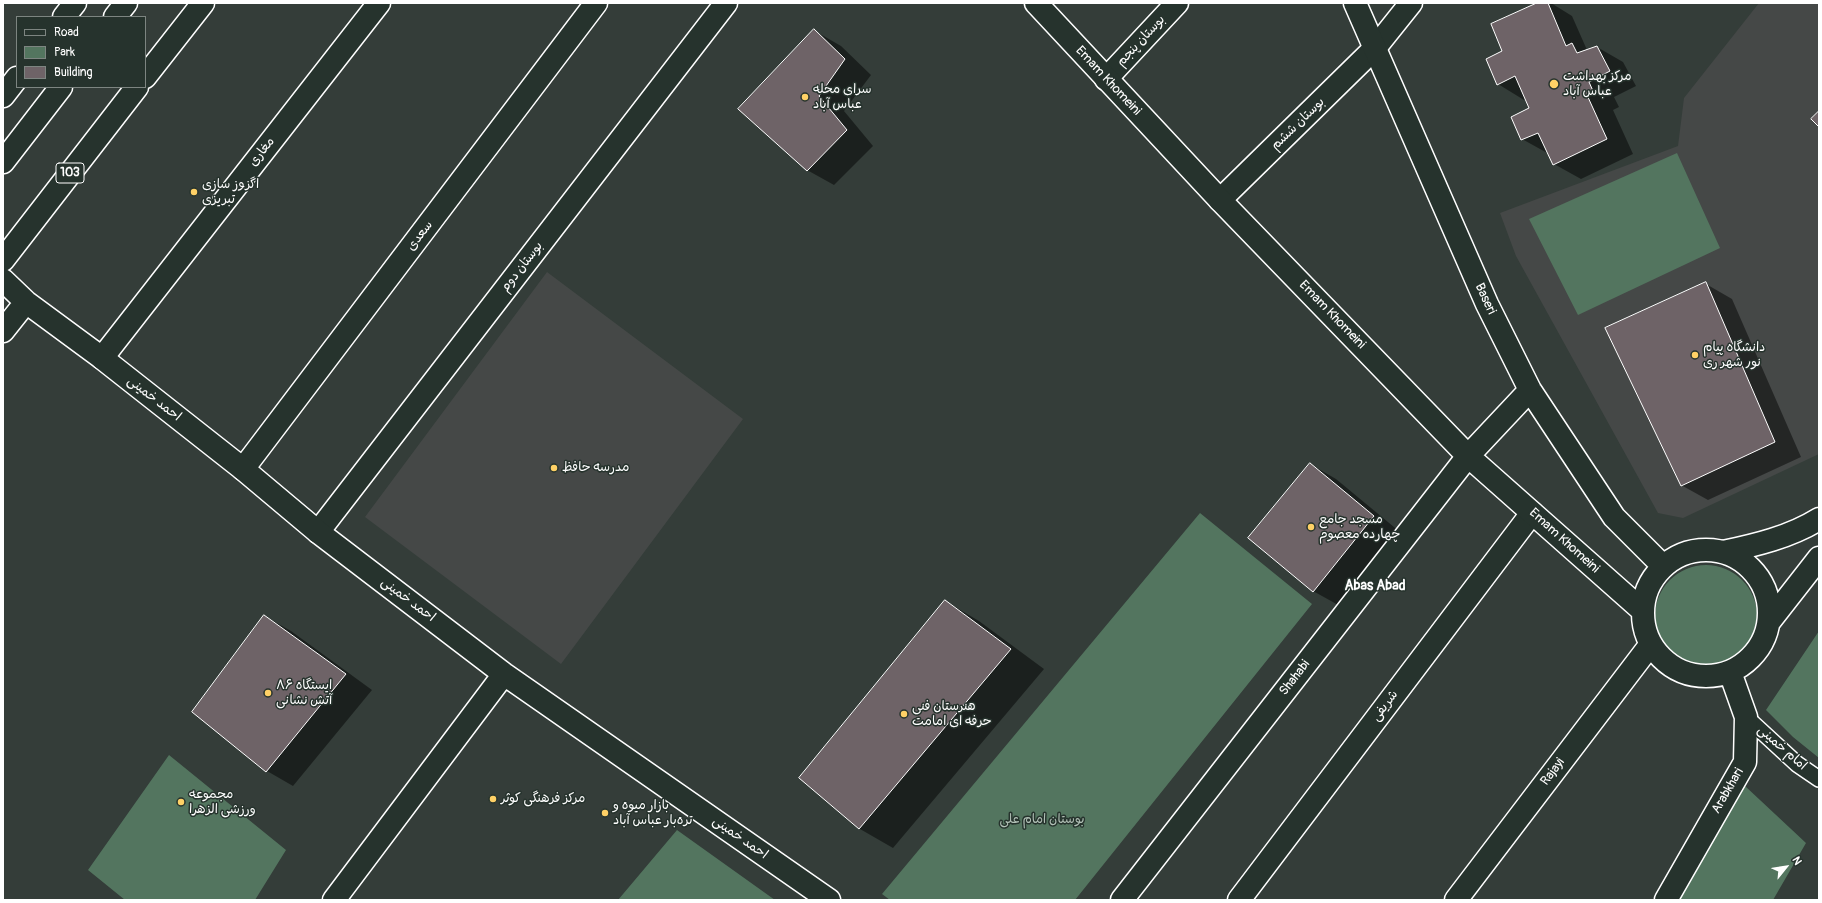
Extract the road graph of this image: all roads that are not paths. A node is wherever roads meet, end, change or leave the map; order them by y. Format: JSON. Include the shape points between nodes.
{"nodes":[{"id":1,"x":74,"y":3,"type":"edge"},
{"id":2,"x":126,"y":3,"type":"edge"},
{"id":3,"x":202,"y":3,"type":"edge"},
{"id":4,"x":379,"y":3,"type":"edge"},
{"id":5,"x":596,"y":3,"type":"edge"},
{"id":6,"x":726,"y":3,"type":"edge"},
{"id":7,"x":1036,"y":3,"type":"edge"},
{"id":8,"x":1177,"y":3,"type":"edge"},
{"id":9,"x":1355,"y":3,"type":"edge"},
{"id":10,"x":1411,"y":3,"type":"edge"},
{"id":11,"x":65,"y":16,"type":"edge"},
{"id":12,"x":117,"y":16,"type":"edge"},
{"id":13,"x":1375,"y":48,"type":"junction"},
{"id":14,"x":146,"y":76,"type":"edge"},
{"id":15,"x":16,"y":79,"type":"edge"},
{"id":16,"x":1106,"y":79,"type":"junction"},
{"id":17,"x":60,"y":88,"type":"edge"},
{"id":18,"x":136,"y":88,"type":"edge"},
{"id":19,"x":3,"y":96,"type":"edge"},
{"id":20,"x":3,"y":162,"type":"edge"},
{"id":21,"x":1220,"y":200,"type":"junction"},
{"id":22,"x":3,"y":260,"type":"edge"},
{"id":23,"x":3,"y":280,"type":"edge"},
{"id":24,"x":26,"y":302,"type":"junction"},
{"id":25,"x":3,"y":331,"type":"edge"},
{"id":26,"x":102,"y":358,"type":"junction"},
{"id":27,"x":1530,"y":390,"type":"junction"},
{"id":28,"x":1468,"y":456,"type":"junction"},
{"id":29,"x":243,"y":469,"type":"junction"},
{"id":30,"x":1532,"y":513,"type":"junction"},
{"id":31,"x":1819,"y":519,"type":"edge"},
{"id":32,"x":318,"y":532,"type":"junction"},
{"id":33,"x":1723,"y":552,"type":"junction"},
{"id":34,"x":1819,"y":558,"type":"edge"},
{"id":35,"x":1663,"y":566,"type":"junction"},
{"id":36,"x":1643,"y":612,"type":"junction"},
{"id":37,"x":1769,"y":622,"type":"junction"},
{"id":38,"x":1651,"y":644,"type":"junction"},
{"id":39,"x":1730,"y":672,"type":"junction"},
{"id":40,"x":504,"y":674,"type":"junction"},
{"id":41,"x":1746,"y":716,"type":"junction"},
{"id":42,"x":1819,"y":779,"type":"edge"},
{"id":43,"x":334,"y":900,"type":"edge"},
{"id":44,"x":829,"y":900,"type":"edge"},
{"id":45,"x":1122,"y":900,"type":"edge"},
{"id":46,"x":1239,"y":900,"type":"edge"},
{"id":47,"x":1456,"y":900,"type":"edge"},
{"id":48,"x":1666,"y":900,"type":"edge"}],
"edges":[{"from":1,"to":11,"type":"main road"},
{"from":2,"to":12,"type":"main road"},
{"from":3,"to":14,"type":"main road"},
{"from":4,"to":26,"type":"main road","name":"مغاری"},
{"from":5,"to":29,"type":"main road","name":"سعدی"},
{"from":6,"to":32,"type":"main road","name":"بوستان دوم"},
{"from":7,"to":16,"type":"main road","name":"Emam Khomeini"},
{"from":8,"to":16,"type":"main road","name":"بوستان پنجم"},
{"from":9,"to":13,"type":"main road","name":"Baseri"},
{"from":10,"to":13,"type":"main road","name":"بوستان ششم"},
{"from":13,"to":21,"type":"main road","name":"بوستان ششم"},
{"from":13,"to":27,"type":"main road","name":"Baseri","via":[[1487,304]]},
{"from":15,"to":19,"type":"main road"},
{"from":16,"to":21,"type":"main road","name":"Emam Khomeini"},
{"from":17,"to":20,"type":"main road"},
{"from":18,"to":22,"type":"main road","number":"103"},
{"from":21,"to":28,"type":"main road","name":"Emam Khomeini"},
{"from":23,"to":24,"type":"main road","name":"احمد خمینی"},
{"from":24,"to":25,"type":"main road"},
{"from":24,"to":26,"type":"main road","name":"احمد خمینی"},
{"from":26,"to":29,"type":"main road","name":"احمد خمینی"},
{"from":27,"to":28,"type":"main road","name":"Shahabi"},
{"from":27,"to":35,"type":"main road","name":"Baseri","via":[[1614,517]]},
{"from":28,"to":30,"type":"main road","name":"Emam Khomeini"},
{"from":28,"to":45,"type":"main road","name":"Shahabi"},
{"from":29,"to":32,"type":"main road","name":"احمد خمینی"},
{"from":30,"to":36,"type":"main road","name":"Emam Khomeini"},
{"from":30,"to":46,"type":"main road","name":"شریفی"},
{"from":31,"to":33,"type":"main road","via":[[1808,526],[1762,543]]},
{"from":32,"to":40,"type":"main road","name":"احمد خمینی"},
{"from":33,"to":35,"type":"main road","via":[[1691,552]]},
{"from":33,"to":37,"type":"main road","via":[[1740,559],[1754,571],[1769,604]]},
{"from":34,"to":37,"type":"main road"},
{"from":35,"to":36,"type":"main road","via":[[1646,595]]},
{"from":36,"to":38,"type":"main road"},
{"from":37,"to":39,"type":"main road","via":[[1756,652],[1744,664]]},
{"from":38,"to":39,"type":"main road","via":[[1662,659],[1694,675],[1713,676]]},
{"from":38,"to":47,"type":"main road","name":"Rajayi"},
{"from":39,"to":41,"type":"main road","name":"Arabkhari"},
{"from":40,"to":43,"type":"main road"},
{"from":40,"to":44,"type":"main road","name":"احمد خمینی"},
{"from":41,"to":42,"type":"lane","name":"امام خمینی","via":[[1797,764]]},
{"from":41,"to":48,"type":"main road","name":"Arabkhari","via":[[1745,762]]}]}
